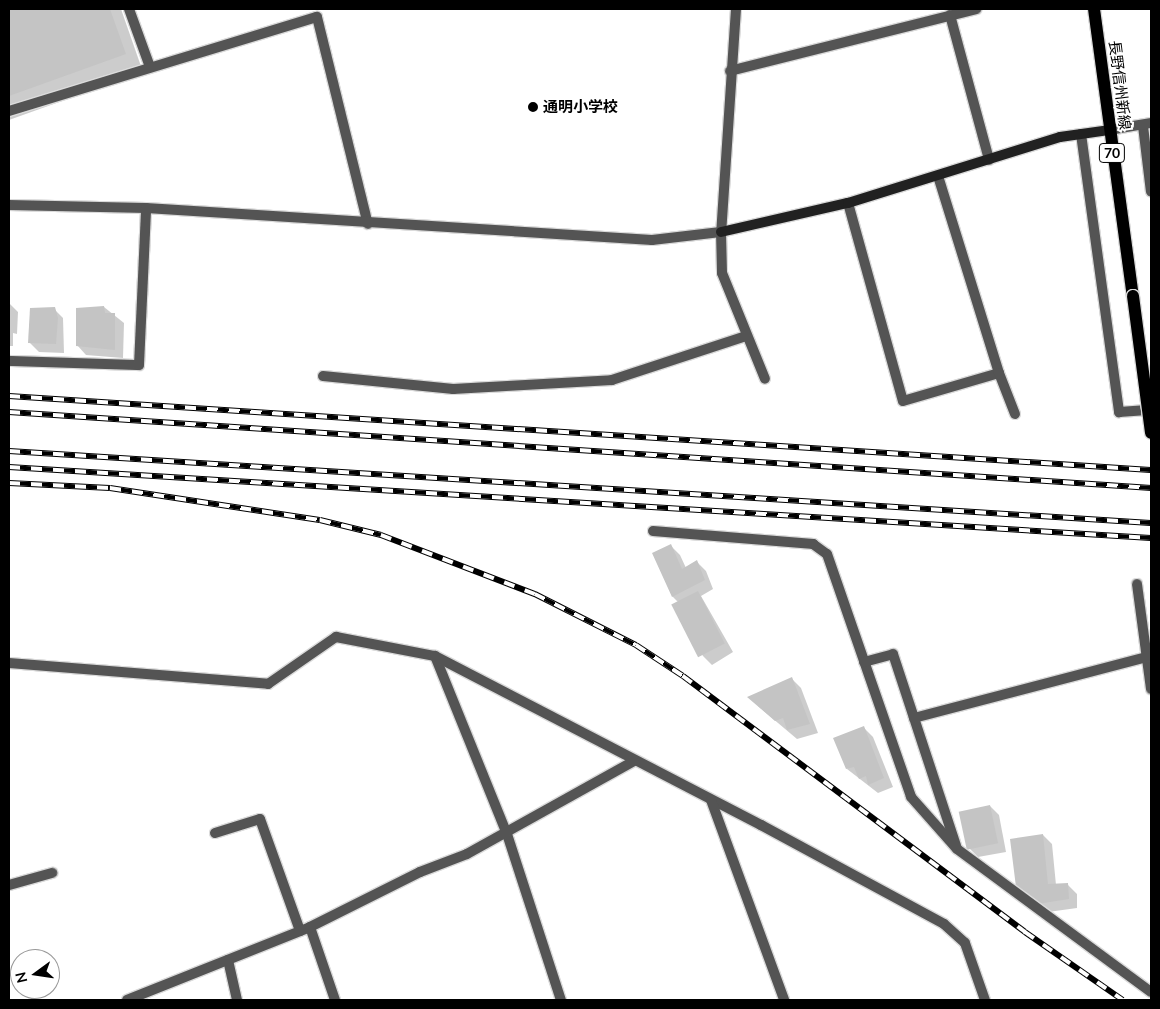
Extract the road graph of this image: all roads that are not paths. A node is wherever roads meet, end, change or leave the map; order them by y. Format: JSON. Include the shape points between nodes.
{"nodes":[{"id":1,"x":129,"y":9,"type":"edge"},
{"id":2,"x":736,"y":9,"type":"edge"},
{"id":3,"x":976,"y":9,"type":"edge"},
{"id":4,"x":1094,"y":9,"type":"edge"},
{"id":5,"x":950,"y":14,"type":"junction"},
{"id":6,"x":150,"y":67,"type":"junction"},
{"id":7,"x":730,"y":71,"type":"junction"},
{"id":8,"x":9,"y":112,"type":"edge"},
{"id":9,"x":1147,"y":124,"type":"edge"},
{"id":10,"x":1109,"y":130,"type":"junction"},
{"id":11,"x":1081,"y":134,"type":"junction"},
{"id":12,"x":989,"y":160,"type":"junction"},
{"id":13,"x":938,"y":176,"type":"junction"},
{"id":14,"x":1151,"y":192,"type":"edge"},
{"id":15,"x":848,"y":203,"type":"junction"},
{"id":16,"x":9,"y":205,"type":"edge"},
{"id":17,"x":146,"y":208,"type":"junction"},
{"id":18,"x":368,"y":224,"type":"junction"},
{"id":19,"x":721,"y":232,"type":"junction"},
{"id":20,"x":746,"y":336,"type":"junction"},
{"id":21,"x":9,"y":361,"type":"edge"},
{"id":22,"x":999,"y":373,"type":"junction"},
{"id":23,"x":323,"y":376,"type":"dead end"},
{"id":24,"x":765,"y":379,"type":"dead end"},
{"id":25,"x":1151,"y":410,"type":"edge"},
{"id":26,"x":1015,"y":414,"type":"dead end"},
{"id":27,"x":1151,"y":433,"type":"edge"},
{"id":28,"x":653,"y":531,"type":"dead end"},
{"id":29,"x":1137,"y":584,"type":"dead end"},
{"id":30,"x":436,"y":656,"type":"junction"},
{"id":31,"x":1149,"y":656,"type":"edge"},
{"id":32,"x":864,"y":662,"type":"junction"},
{"id":33,"x":9,"y":663,"type":"edge"},
{"id":34,"x":1151,"y":689,"type":"edge"},
{"id":35,"x":914,"y":718,"type":"junction"},
{"id":36,"x":634,"y":761,"type":"junction"},
{"id":37,"x":711,"y":800,"type":"junction"},
{"id":38,"x":215,"y":834,"type":"dead end"},
{"id":39,"x":507,"y":834,"type":"junction"},
{"id":40,"x":957,"y":849,"type":"junction"},
{"id":41,"x":52,"y":873,"type":"dead end"},
{"id":42,"x":9,"y":885,"type":"edge"},
{"id":43,"x":310,"y":927,"type":"junction"},
{"id":44,"x":300,"y":931,"type":"junction"},
{"id":45,"x":228,"y":960,"type":"junction"},
{"id":46,"x":1151,"y":992,"type":"edge"},
{"id":47,"x":127,"y":1000,"type":"edge"},
{"id":48,"x":238,"y":1000,"type":"edge"},
{"id":49,"x":335,"y":1000,"type":"edge"},
{"id":50,"x":561,"y":1000,"type":"edge"},
{"id":51,"x":784,"y":1000,"type":"edge"},
{"id":52,"x":986,"y":1000,"type":"edge"}],
"edges":[{"from":1,"to":6,"type":"street"},
{"from":2,"to":7,"type":"street"},
{"from":3,"to":5,"type":"street"},
{"from":4,"to":10,"type":"main road","name":"長野信州新線","number":"70"},
{"from":5,"to":7,"type":"street"},
{"from":5,"to":12,"type":"street"},
{"from":6,"to":8,"type":"street"},
{"from":6,"to":18,"type":"street","via":[[317,17]]},
{"from":7,"to":19,"type":"street"},
{"from":9,"to":10,"type":"street"},
{"from":9,"to":14,"type":"street"},
{"from":10,"to":11,"type":"street"},
{"from":10,"to":27,"type":"main road","name":"長野信州新線","number":"70","bridge":true},
{"from":11,"to":12,"type":"street"},
{"from":11,"to":25,"type":"street","via":[[1118,412]]},
{"from":12,"to":13,"type":"street"},
{"from":13,"to":15,"type":"street"},
{"from":13,"to":22,"type":"street"},
{"from":15,"to":19,"type":"street"},
{"from":15,"to":22,"type":"street","via":[[902,401]]},
{"from":16,"to":17,"type":"street"},
{"from":17,"to":18,"type":"street"},
{"from":17,"to":21,"type":"street","via":[[139,365]]},
{"from":18,"to":19,"type":"street","via":[[652,240]]},
{"from":19,"to":20,"type":"street","via":[[722,272]]},
{"from":20,"to":23,"type":"street","via":[[612,380],[453,389]]},
{"from":20,"to":24,"type":"street"},
{"from":22,"to":26,"type":"street"},
{"from":28,"to":32,"type":"street","via":[[813,544],[827,554]]},
{"from":29,"to":31,"type":"street"},
{"from":30,"to":33,"type":"street","via":[[336,637],[268,684]]},
{"from":30,"to":36,"type":"street"},
{"from":30,"to":39,"type":"street"},
{"from":31,"to":34,"type":"street"},
{"from":31,"to":35,"type":"street"},
{"from":32,"to":35,"type":"street","via":[[893,654]]},
{"from":32,"to":40,"type":"street","via":[[911,797]]},
{"from":35,"to":40,"type":"street"},
{"from":36,"to":37,"type":"street"},
{"from":36,"to":39,"type":"street"},
{"from":37,"to":51,"type":"street"},
{"from":37,"to":52,"type":"street","via":[[944,924],[966,943]]},
{"from":38,"to":44,"type":"street","via":[[260,820]]},
{"from":39,"to":43,"type":"street","via":[[420,872]]},
{"from":39,"to":50,"type":"street"},
{"from":40,"to":46,"type":"street"},
{"from":41,"to":42,"type":"street"},
{"from":43,"to":44,"type":"street"},
{"from":43,"to":49,"type":"street"},
{"from":44,"to":45,"type":"street"},
{"from":45,"to":47,"type":"street"},
{"from":45,"to":48,"type":"street"}]}
